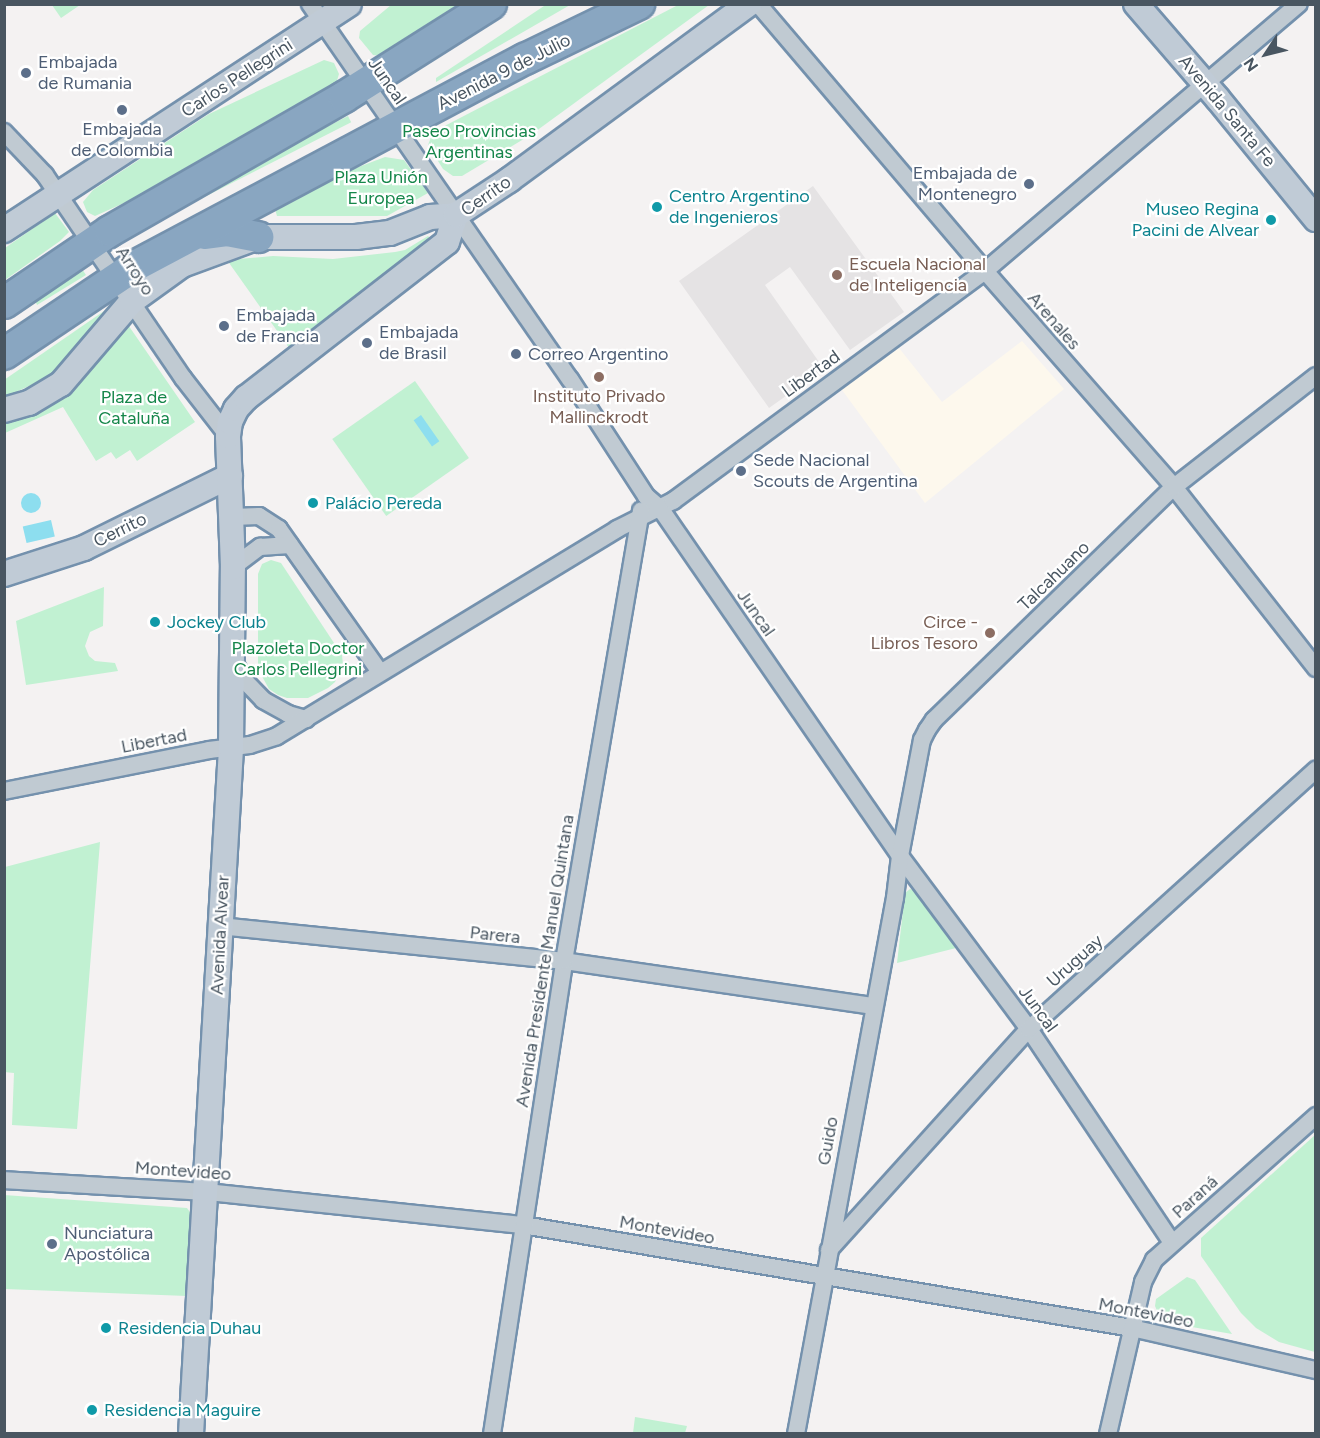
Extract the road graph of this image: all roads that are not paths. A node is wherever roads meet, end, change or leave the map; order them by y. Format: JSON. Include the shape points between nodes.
{"nodes":[{"id":1,"x":349,"y":4,"type":"edge"},
{"id":2,"x":491,"y":4,"type":"edge"},
{"id":3,"x":594,"y":4,"type":"edge"},
{"id":4,"x":639,"y":4,"type":"edge"},
{"id":5,"x":749,"y":4,"type":"edge"},
{"id":6,"x":758,"y":4,"type":"edge"},
{"id":7,"x":1136,"y":4,"type":"edge"},
{"id":8,"x":1299,"y":4,"type":"edge"},
{"id":9,"x":316,"y":13,"type":"edge"},
{"id":10,"x":525,"y":60,"type":"junction"},
{"id":11,"x":366,"y":84,"type":"junction"},
{"id":12,"x":1205,"y":84,"type":"junction"},
{"id":13,"x":396,"y":129,"type":"junction"},
{"id":14,"x":4,"y":132,"type":"edge"},
{"id":15,"x":58,"y":193,"type":"junction"},
{"id":16,"x":456,"y":215,"type":"junction"},
{"id":17,"x":1316,"y":219,"type":"edge"},
{"id":18,"x":4,"y":230,"type":"edge"},
{"id":19,"x":195,"y":236,"type":"junction"},
{"id":20,"x":258,"y":237,"type":"junction"},
{"id":21,"x":93,"y":242,"type":"junction"},
{"id":22,"x":984,"y":271,"type":"junction"},
{"id":23,"x":124,"y":289,"type":"junction"},
{"id":24,"x":4,"y":303,"type":"edge"},
{"id":25,"x":4,"y":354,"type":"edge"},
{"id":26,"x":1316,"y":376,"type":"edge"},
{"id":27,"x":4,"y":410,"type":"edge"},
{"id":28,"x":228,"y":436,"type":"junction"},
{"id":29,"x":230,"y":476,"type":"junction"},
{"id":30,"x":1174,"y":487,"type":"junction"},
{"id":31,"x":646,"y":496,"type":"junction"},
{"id":32,"x":660,"y":508,"type":"junction"},
{"id":33,"x":232,"y":517,"type":"junction"},
{"id":34,"x":639,"y":518,"type":"junction"},
{"id":35,"x":290,"y":545,"type":"junction"},
{"id":36,"x":233,"y":567,"type":"junction"},
{"id":37,"x":4,"y":574,"type":"edge"},
{"id":38,"x":233,"y":660,"type":"junction"},
{"id":39,"x":1316,"y":668,"type":"edge"},
{"id":40,"x":380,"y":672,"type":"junction"},
{"id":41,"x":306,"y":719,"type":"junction"},
{"id":42,"x":231,"y":748,"type":"junction"},
{"id":43,"x":1316,"y":770,"type":"edge"},
{"id":44,"x":4,"y":791,"type":"edge"},
{"id":45,"x":900,"y":856,"type":"junction"},
{"id":46,"x":220,"y":926,"type":"junction"},
{"id":47,"x":564,"y":961,"type":"junction"},
{"id":48,"x":873,"y":1006,"type":"junction"},
{"id":49,"x":1029,"y":1029,"type":"junction"},
{"id":50,"x":1316,"y":1116,"type":"edge"},
{"id":51,"x":4,"y":1180,"type":"edge"},
{"id":52,"x":207,"y":1192,"type":"junction"},
{"id":53,"x":523,"y":1225,"type":"junction"},
{"id":54,"x":1172,"y":1244,"type":"junction"},
{"id":55,"x":828,"y":1250,"type":"junction"},
{"id":56,"x":823,"y":1276,"type":"junction"},
{"id":57,"x":1132,"y":1328,"type":"junction"},
{"id":58,"x":1316,"y":1370,"type":"edge"},
{"id":59,"x":191,"y":1434,"type":"edge"},
{"id":60,"x":492,"y":1434,"type":"edge"},
{"id":61,"x":796,"y":1434,"type":"edge"},
{"id":62,"x":1108,"y":1434,"type":"edge"}],
"edges":[{"from":1,"to":9,"type":"street","name":"Carlos Pellegrini"},
{"from":2,"to":11,"type":"highway"},
{"from":3,"to":10,"type":"highway"},
{"from":4,"to":10,"type":"highway","name":"Avenida 9 de Julio"},
{"from":5,"to":16,"type":"street","name":"Cerrito"},
{"from":6,"to":22,"type":"street","name":"Arenales"},
{"from":7,"to":12,"type":"street","name":"Avenida Santa Fe"},
{"from":8,"to":12,"type":"street","name":"Libertad"},
{"from":9,"to":11,"type":"street","name":"Juncal"},
{"from":9,"to":15,"type":"street","name":"Carlos Pellegrini"},
{"from":10,"to":13,"type":"highway","name":"Avenida 9 de Julio"},
{"from":11,"to":13,"type":"street","name":"Juncal"},
{"from":11,"to":21,"type":"highway"},
{"from":12,"to":17,"type":"street","name":"Avenida Santa Fe"},
{"from":12,"to":22,"type":"street","name":"Libertad"},
{"from":13,"to":16,"type":"street","name":"Juncal"},
{"from":13,"to":19,"type":"highway","name":"Avenida 9 de Julio"},
{"from":14,"to":15,"type":"street","name":"Arroyo"},
{"from":15,"to":18,"type":"street","name":"Carlos Pellegrini"},
{"from":15,"to":21,"type":"street","name":"Arroyo"},
{"from":16,"to":20,"type":"street","name":"Avenida 9 de Julio","via":[[430,217],[390,233],[356,237]]},
{"from":16,"to":28,"type":"street","name":"Cerrito","via":[[447,242],[241,403],[230,422]]},
{"from":16,"to":31,"type":"street","name":"Juncal"},
{"from":19,"to":20,"type":"highway","via":[[227,231]]},
{"from":19,"to":23,"type":"highway","name":"Avenida 9 de Julio"},
{"from":20,"to":23,"type":"street","name":"Avenida 9 de Julio"},
{"from":21,"to":23,"type":"street","name":"Arroyo"},
{"from":21,"to":24,"type":"highway"},
{"from":22,"to":30,"type":"street","name":"Arenales"},
{"from":22,"to":32,"type":"street","name":"Libertad"},
{"from":23,"to":25,"type":"highway"},
{"from":23,"to":27,"type":"street","name":"Avenida 9 de Julio","via":[[61,384],[29,403]]},
{"from":23,"to":28,"type":"street","name":"Arroyo","via":[[183,378]]},
{"from":26,"to":30,"type":"street","name":"Talcahuano"},
{"from":28,"to":29,"type":"street","name":"Avenida Alvear"},
{"from":29,"to":33,"type":"street","name":"Avenida Alvear"},
{"from":29,"to":37,"type":"street","name":"Cerrito","via":[[84,548]]},
{"from":30,"to":39,"type":"street","name":"Arenales"},
{"from":30,"to":45,"type":"street","name":"Talcahuano","via":[[934,720],[922,740]]},
{"from":31,"to":32,"type":"street","name":"Juncal"},
{"from":31,"to":34,"type":"street","name":"Avenida Presidente Manuel Quintana"},
{"from":32,"to":34,"type":"street","name":"Libertad"},
{"from":32,"to":45,"type":"street","name":"Juncal"},
{"from":33,"to":35,"type":"street","via":[[252,515],[266,519]]},
{"from":33,"to":36,"type":"street","name":"Avenida Alvear"},
{"from":34,"to":40,"type":"street","name":"Libertad"},
{"from":34,"to":47,"type":"street","name":"Avenida Presidente Manuel Quintana"},
{"from":35,"to":36,"type":"street","via":[[261,547]]},
{"from":35,"to":40,"type":"street"},
{"from":36,"to":38,"type":"street","name":"Avenida Alvear"},
{"from":38,"to":41,"type":"street","via":[[244,680],[263,700]]},
{"from":38,"to":42,"type":"street","name":"Avenida Alvear"},
{"from":40,"to":41,"type":"street","name":"Libertad"},
{"from":41,"to":42,"type":"street","name":"Libertad","via":[[265,741]]},
{"from":42,"to":44,"type":"street","name":"Libertad"},
{"from":42,"to":46,"type":"street","name":"Avenida Alvear"},
{"from":43,"to":49,"type":"street","name":"Uruguay"},
{"from":45,"to":48,"type":"street","name":"Guido"},
{"from":45,"to":49,"type":"street","name":"Juncal"},
{"from":46,"to":47,"type":"street","name":"Parera"},
{"from":46,"to":52,"type":"street","name":"Avenida Alvear"},
{"from":47,"to":48,"type":"street","name":"Parera"},
{"from":47,"to":53,"type":"street","name":"Avenida Presidente Manuel Quintana"},
{"from":48,"to":55,"type":"street","name":"Guido"},
{"from":49,"to":54,"type":"street","name":"Juncal"},
{"from":49,"to":55,"type":"street","name":"Uruguay"},
{"from":50,"to":54,"type":"street","name":"Paraná"},
{"from":51,"to":52,"type":"street","name":"Montevideo"},
{"from":52,"to":53,"type":"street","name":"Montevideo"},
{"from":52,"to":59,"type":"street","name":"Avenida Alvear"},
{"from":53,"to":56,"type":"street","name":"Montevideo"},
{"from":53,"to":60,"type":"street","name":"Avenida Presidente Manuel Quintana"},
{"from":54,"to":57,"type":"street","name":"Paraná","via":[[1154,1260],[1143,1282]]},
{"from":55,"to":56,"type":"street","name":"Guido"},
{"from":56,"to":57,"type":"street","name":"Montevideo"},
{"from":56,"to":61,"type":"street","name":"Guido"},
{"from":57,"to":58,"type":"street","name":"Montevideo"},
{"from":57,"to":62,"type":"street","name":"Paraná"}]}
